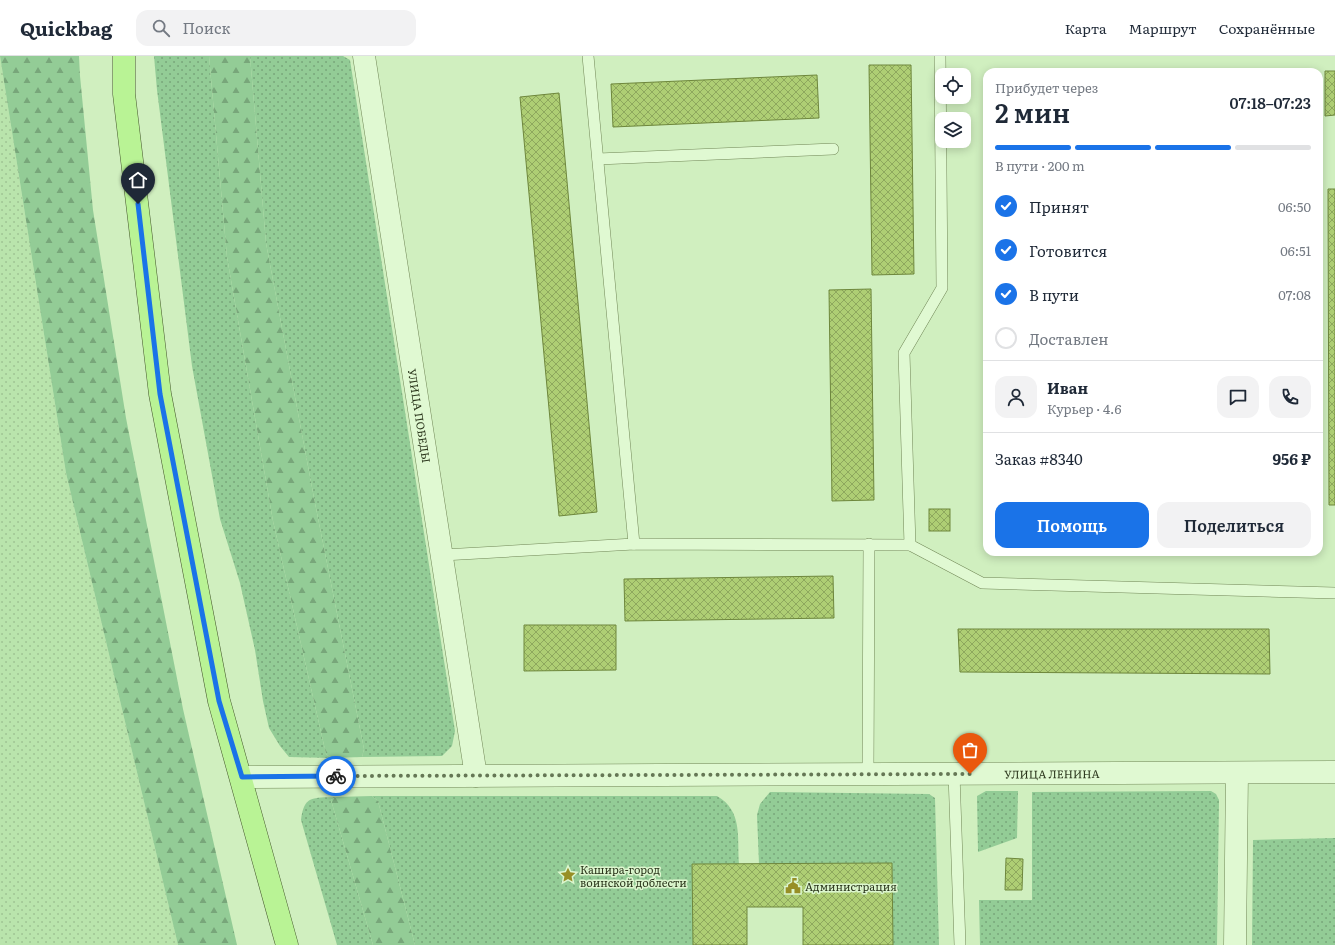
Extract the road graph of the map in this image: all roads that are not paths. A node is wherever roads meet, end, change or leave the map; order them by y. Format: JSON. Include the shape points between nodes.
{"nodes":[{"id":1,"x":124,"y":56,"type":"edge"},
{"id":2,"x":364,"y":56,"type":"edge"},
{"id":3,"x":588,"y":56,"type":"edge"},
{"id":4,"x":940,"y":56,"type":"edge"},
{"id":5,"x":833,"y":149,"type":"dead end"},
{"id":6,"x":598,"y":159,"type":"junction"},
{"id":7,"x":634,"y":544,"type":"junction"},
{"id":8,"x":869,"y":544,"type":"junction"},
{"id":9,"x":910,"y":545,"type":"junction"},
{"id":10,"x":443,"y":556,"type":"junction"},
{"id":11,"x":1335,"y":593,"type":"edge"},
{"id":12,"x":1335,"y":772,"type":"edge"},
{"id":13,"x":1236,"y":773,"type":"junction"},
{"id":14,"x":868,"y":774,"type":"junction"},
{"id":15,"x":954,"y":774,"type":"junction"},
{"id":16,"x":476,"y":776,"type":"junction"},
{"id":17,"x":242,"y":777,"type":"junction"},
{"id":18,"x":287,"y":945,"type":"edge"},
{"id":19,"x":960,"y":945,"type":"edge"},
{"id":20,"x":1235,"y":945,"type":"edge"}],
"edges":[{"from":1,"to":17,"type":"main road","via":[[124,94],[160,394],[219,701]]},
{"from":2,"to":10,"type":"street","name":"УЛИЦА ПОБЕДЫ"},
{"from":3,"to":6,"type":"lane"},
{"from":4,"to":9,"type":"lane","via":[[942,288],[904,353]]},
{"from":5,"to":6,"type":"lane"},
{"from":6,"to":7,"type":"lane"},
{"from":7,"to":8,"type":"lane"},
{"from":7,"to":10,"type":"lane"},
{"from":8,"to":9,"type":"lane"},
{"from":8,"to":14,"type":"lane"},
{"from":9,"to":11,"type":"lane","via":[[982,583]]},
{"from":10,"to":16,"type":"street","name":"УЛИЦА ПОБЕДЫ"},
{"from":12,"to":13,"type":"street","name":"УЛИЦА ЛЕНИНА"},
{"from":13,"to":15,"type":"street","name":"УЛИЦА ЛЕНИНА"},
{"from":13,"to":20,"type":"street"},
{"from":14,"to":15,"type":"street","name":"УЛИЦА ЛЕНИНА"},
{"from":14,"to":16,"type":"street","name":"УЛИЦА ЛЕНИНА"},
{"from":15,"to":19,"type":"lane"},
{"from":16,"to":17,"type":"street","name":"УЛИЦА ЛЕНИНА"},
{"from":17,"to":18,"type":"main road"}]}
